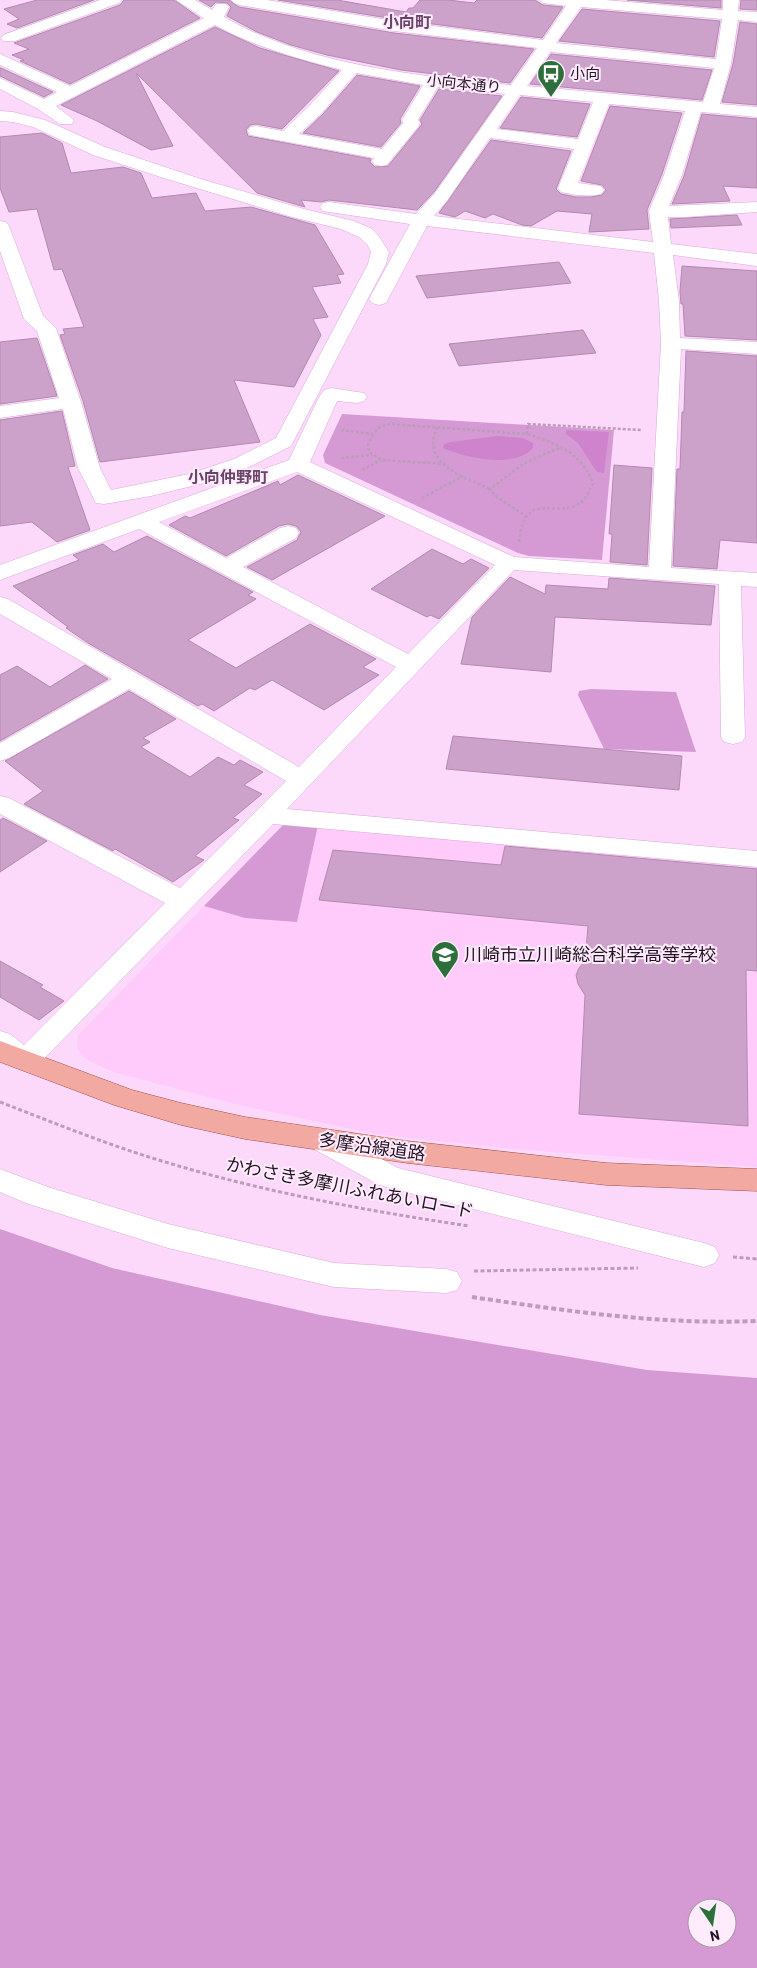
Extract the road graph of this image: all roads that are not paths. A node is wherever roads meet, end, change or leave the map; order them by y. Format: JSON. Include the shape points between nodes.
{"nodes":[{"id":1,"x":114,"y":0,"type":"edge"},
{"id":2,"x":184,"y":0,"type":"edge"},
{"id":3,"x":225,"y":0,"type":"edge"},
{"id":4,"x":239,"y":0,"type":"edge"},
{"id":5,"x":548,"y":0,"type":"edge"},
{"id":6,"x":582,"y":2,"type":"edge"},
{"id":7,"x":731,"y":8,"type":"edge"},
{"id":8,"x":757,"y":17,"type":"edge"},
{"id":9,"x":215,"y":19,"type":"junction"},
{"id":10,"x":8,"y":38,"type":"dead end"},
{"id":11,"x":548,"y":46,"type":"junction"},
{"id":12,"x":0,"y":59,"type":"edge"},
{"id":13,"x":723,"y":64,"type":"junction"},
{"id":14,"x":353,"y":67,"type":"junction"},
{"id":15,"x":433,"y":82,"type":"junction"},
{"id":16,"x":0,"y":83,"type":"edge"},
{"id":17,"x":515,"y":90,"type":"junction"},
{"id":18,"x":70,"y":92,"type":"junction"},
{"id":19,"x":604,"y":98,"type":"junction"},
{"id":20,"x":0,"y":104,"type":"edge"},
{"id":21,"x":44,"y":106,"type":"junction"},
{"id":22,"x":702,"y":108,"type":"junction"},
{"id":23,"x":757,"y":112,"type":"edge"},
{"id":24,"x":0,"y":116,"type":"edge"},
{"id":25,"x":30,"y":119,"type":"junction"},
{"id":26,"x":256,"y":131,"type":"dead end"},
{"id":27,"x":487,"y":133,"type":"junction"},
{"id":28,"x":286,"y":137,"type":"junction"},
{"id":29,"x":585,"y":145,"type":"junction"},
{"id":30,"x":595,"y":190,"type":"dead end"},
{"id":31,"x":757,"y":206,"type":"edge"},
{"id":32,"x":658,"y":211,"type":"junction"},
{"id":33,"x":421,"y":219,"type":"junction"},
{"id":34,"x":0,"y":226,"type":"edge"},
{"id":35,"x":662,"y":248,"type":"junction"},
{"id":36,"x":757,"y":260,"type":"edge"},
{"id":37,"x":360,"y":336,"type":"dead end"},
{"id":38,"x":671,"y":343,"type":"junction"},
{"id":39,"x":757,"y":348,"type":"edge"},
{"id":40,"x":357,"y":397,"type":"dead end"},
{"id":41,"x":71,"y":402,"type":"junction"},
{"id":42,"x":0,"y":412,"type":"edge"},
{"id":43,"x":298,"y":464,"type":"junction"},
{"id":44,"x":140,"y":521,"type":"junction"},
{"id":45,"x":288,"y":533,"type":"dead end"},
{"id":46,"x":513,"y":554,"type":"junction"},
{"id":47,"x":227,"y":567,"type":"junction"},
{"id":48,"x":0,"y":573,"type":"edge"},
{"id":49,"x":660,"y":574,"type":"junction"},
{"id":50,"x":730,"y":578,"type":"junction"},
{"id":51,"x":757,"y":580,"type":"edge"},
{"id":52,"x":0,"y":604,"type":"edge"},
{"id":53,"x":410,"y":665,"type":"junction"},
{"id":54,"x":129,"y":679,"type":"junction"},
{"id":55,"x":733,"y":737,"type":"dead end"},
{"id":56,"x":0,"y":753,"type":"edge"},
{"id":57,"x":301,"y":779,"type":"junction"},
{"id":58,"x":0,"y":804,"type":"edge"},
{"id":59,"x":267,"y":815,"type":"junction"},
{"id":60,"x":757,"y":859,"type":"edge"},
{"id":61,"x":183,"y":901,"type":"junction"},
{"id":62,"x":0,"y":1041,"type":"edge"},
{"id":63,"x":12,"y":1056,"type":"edge"},
{"id":64,"x":324,"y":1141,"type":"junction"},
{"id":65,"x":0,"y":1180,"type":"edge"},
{"id":66,"x":757,"y":1180,"type":"edge"},
{"id":67,"x":704,"y":1255,"type":"dead end"},
{"id":68,"x":446,"y":1281,"type":"road end"}],
"edges":[{"from":1,"to":10,"type":"street"},
{"from":2,"to":9,"type":"street","name":"小向本通り"},
{"from":3,"to":9,"type":"street"},
{"from":4,"to":11,"type":"street","via":[[394,26]]},
{"from":5,"to":6,"type":"street"},
{"from":6,"to":7,"type":"street"},
{"from":6,"to":11,"type":"street"},
{"from":7,"to":8,"type":"street"},
{"from":7,"to":13,"type":"street"},
{"from":9,"to":14,"type":"street","name":"小向本通り","via":[[273,45]]},
{"from":9,"to":18,"type":"street"},
{"from":11,"to":13,"type":"street"},
{"from":11,"to":17,"type":"street"},
{"from":12,"to":18,"type":"street"},
{"from":13,"to":22,"type":"street"},
{"from":14,"to":15,"type":"street","name":"小向本通り"},
{"from":14,"to":28,"type":"street"},
{"from":15,"to":17,"type":"street","name":"小向本通り"},
{"from":15,"to":28,"type":"street","via":[[410,120],[412,124],[384,158]]},
{"from":16,"to":21,"type":"street"},
{"from":17,"to":19,"type":"street","name":"小向本通り"},
{"from":17,"to":27,"type":"street"},
{"from":18,"to":21,"type":"street"},
{"from":19,"to":22,"type":"street","name":"小向本通り"},
{"from":19,"to":29,"type":"street"},
{"from":20,"to":25,"type":"street"},
{"from":21,"to":33,"type":"street","via":[[72,124],[142,152],[310,204]]},
{"from":22,"to":23,"type":"street","name":"小向本通り"},
{"from":22,"to":32,"type":"street"},
{"from":24,"to":25,"type":"street"},
{"from":25,"to":41,"type":"street","via":[[106,153],[362,231],[380,252],[377,264],[284,442],[256,458],[195,479],[104,498],[90,468]]},
{"from":26,"to":28,"type":"street"},
{"from":27,"to":29,"type":"street"},
{"from":27,"to":33,"type":"street"},
{"from":29,"to":30,"type":"street","via":[[567,188]]},
{"from":31,"to":32,"type":"street"},
{"from":32,"to":35,"type":"street"},
{"from":33,"to":35,"type":"street"},
{"from":33,"to":37,"type":"street"},
{"from":34,"to":41,"type":"street","via":[[34,319],[46,328]]},
{"from":35,"to":36,"type":"street"},
{"from":35,"to":38,"type":"street"},
{"from":38,"to":39,"type":"street"},
{"from":38,"to":49,"type":"street"},
{"from":40,"to":43,"type":"street","via":[[335,386]]},
{"from":41,"to":42,"type":"street"},
{"from":43,"to":44,"type":"street"},
{"from":43,"to":46,"type":"street"},
{"from":44,"to":47,"type":"street"},
{"from":44,"to":48,"type":"street"},
{"from":45,"to":47,"type":"street"},
{"from":46,"to":49,"type":"street","via":[[530,566]]},
{"from":46,"to":53,"type":"street"},
{"from":47,"to":53,"type":"street"},
{"from":49,"to":50,"type":"street"},
{"from":50,"to":51,"type":"street"},
{"from":50,"to":55,"type":"street"},
{"from":52,"to":54,"type":"street"},
{"from":53,"to":57,"type":"street"},
{"from":54,"to":56,"type":"street"},
{"from":54,"to":57,"type":"street"},
{"from":57,"to":59,"type":"street"},
{"from":58,"to":61,"type":"street"},
{"from":59,"to":60,"type":"street"},
{"from":59,"to":61,"type":"street"},
{"from":61,"to":63,"type":"street"},
{"from":62,"to":63,"type":"street"},
{"from":63,"to":64,"type":"main road","name":"多摩沿線道路","via":[[124,1098],[181,1114]]},
{"from":64,"to":66,"type":"main road","name":"多摩沿線道路","via":[[606,1174]]},
{"from":64,"to":67,"type":"street","via":[[390,1177]]},
{"from":65,"to":68,"type":"street","via":[[37,1195],[168,1236],[334,1275]]}]}
